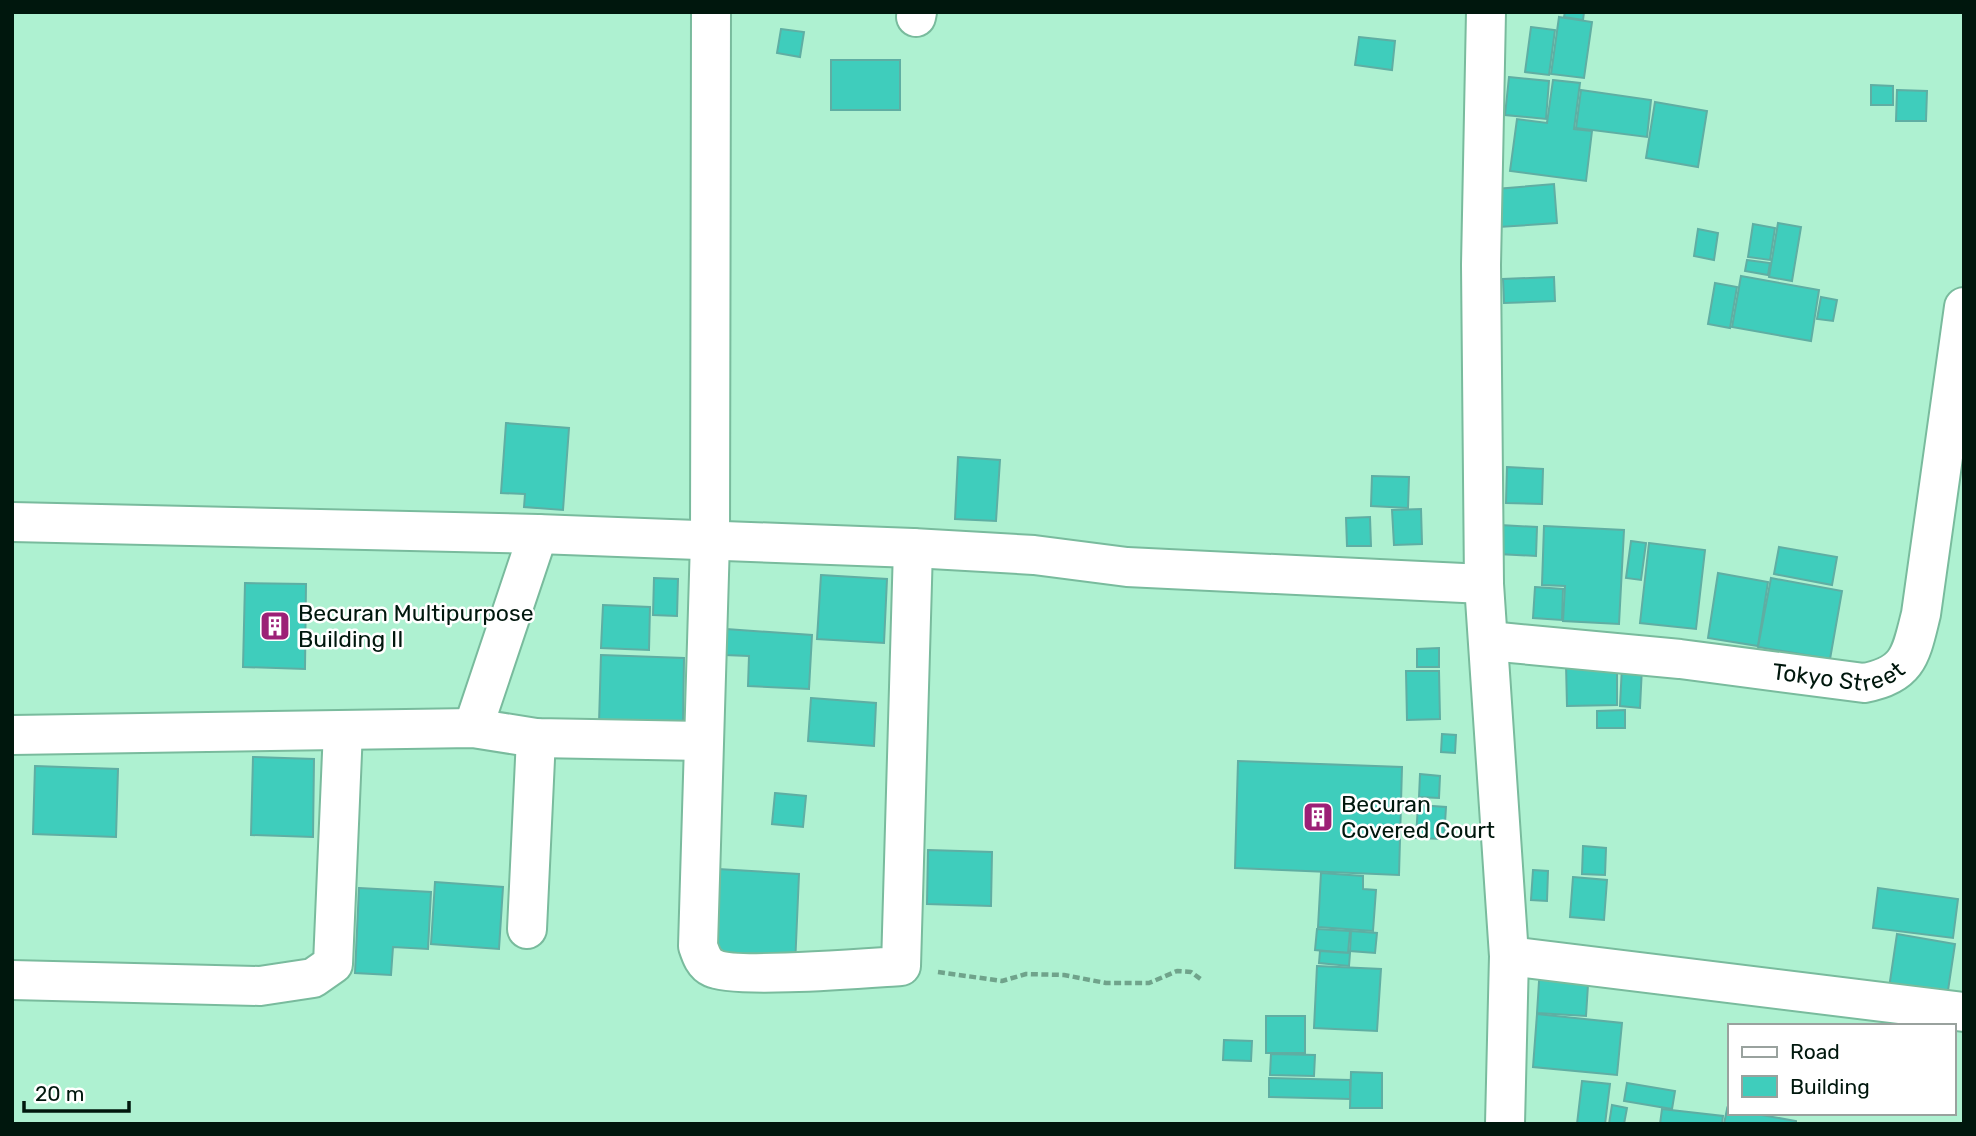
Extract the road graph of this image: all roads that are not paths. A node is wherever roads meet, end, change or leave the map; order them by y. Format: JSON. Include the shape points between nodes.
{"nodes":[{"id":1,"x":711,"y":12,"type":"edge"},
{"id":2,"x":1486,"y":12,"type":"edge"},
{"id":3,"x":1964,"y":307,"type":"edge"},
{"id":4,"x":12,"y":522,"type":"edge"},
{"id":5,"x":538,"y":534,"type":"junction"},
{"id":6,"x":709,"y":541,"type":"junction"},
{"id":7,"x":913,"y":548,"type":"junction"},
{"id":8,"x":1484,"y":584,"type":"junction"},
{"id":9,"x":1489,"y":641,"type":"junction"},
{"id":10,"x":473,"y":728,"type":"junction"},
{"id":11,"x":343,"y":730,"type":"junction"},
{"id":12,"x":12,"y":735,"type":"edge"},
{"id":13,"x":536,"y":738,"type":"junction"},
{"id":14,"x":703,"y":741,"type":"junction"},
{"id":15,"x":527,"y":929,"type":"dead end"},
{"id":16,"x":1509,"y":956,"type":"junction"},
{"id":17,"x":12,"y":980,"type":"edge"},
{"id":18,"x":1964,"y":1012,"type":"edge"},
{"id":19,"x":1505,"y":1124,"type":"edge"}],
"edges":[{"from":1,"to":6,"type":"street"},
{"from":2,"to":8,"type":"street","via":[[1481,265]]},
{"from":3,"to":9,"type":"street","name":"Tokyo Street","via":[[1921,614],[1912,651],[1902,667],[1886,679],[1864,683]]},
{"from":4,"to":5,"type":"street"},
{"from":5,"to":6,"type":"street"},
{"from":5,"to":10,"type":"street"},
{"from":6,"to":7,"type":"street"},
{"from":6,"to":14,"type":"street"},
{"from":7,"to":8,"type":"street","via":[[1034,555],[1127,567]]},
{"from":7,"to":14,"type":"street","via":[[901,966],[725,971],[711,968],[702,958],[698,946]]},
{"from":8,"to":9,"type":"street"},
{"from":9,"to":16,"type":"street"},
{"from":10,"to":11,"type":"street"},
{"from":10,"to":13,"type":"street"},
{"from":11,"to":12,"type":"street"},
{"from":11,"to":17,"type":"street","via":[[333,964],[324,972],[313,978],[260,986]]},
{"from":13,"to":14,"type":"street"},
{"from":13,"to":15,"type":"street"},
{"from":16,"to":18,"type":"street"},
{"from":16,"to":19,"type":"street"}]}
